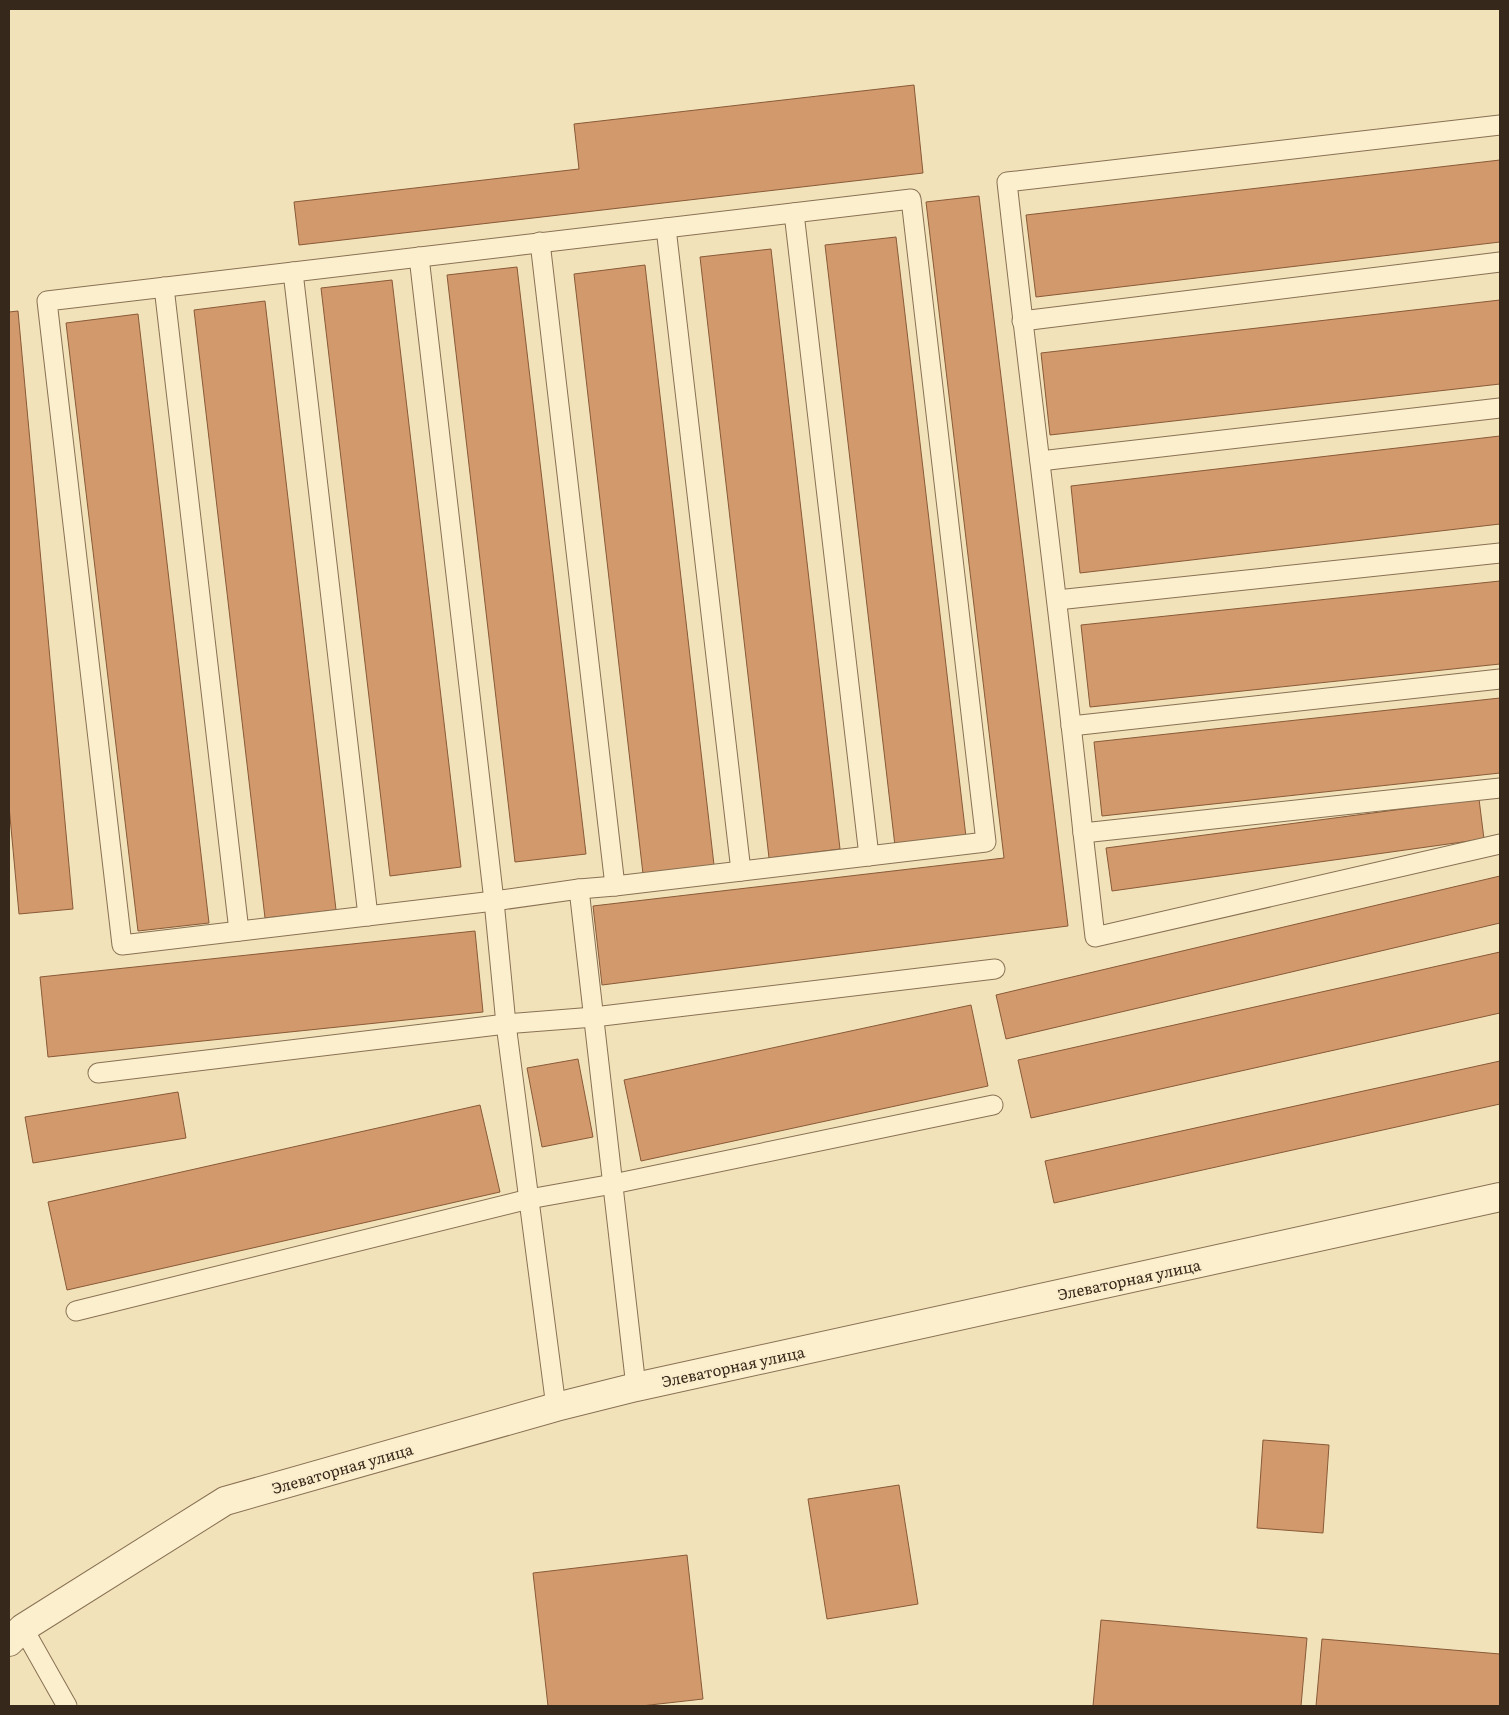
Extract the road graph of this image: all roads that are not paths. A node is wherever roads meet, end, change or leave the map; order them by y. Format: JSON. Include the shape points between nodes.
{"nodes":[{"id":1,"x":1500,"y":125,"type":"edge"},
{"id":2,"x":794,"y":213,"type":"junction"},
{"id":3,"x":666,"y":228,"type":"junction"},
{"id":4,"x":540,"y":242,"type":"junction"},
{"id":5,"x":419,"y":257,"type":"junction"},
{"id":6,"x":1500,"y":262,"type":"edge"},
{"id":7,"x":293,"y":272,"type":"junction"},
{"id":8,"x":164,"y":287,"type":"junction"},
{"id":9,"x":1022,"y":321,"type":"junction"},
{"id":10,"x":1500,"y":408,"type":"edge"},
{"id":11,"x":1040,"y":461,"type":"junction"},
{"id":12,"x":1500,"y":552,"type":"edge"},
{"id":13,"x":1057,"y":600,"type":"junction"},
{"id":14,"x":1500,"y":679,"type":"edge"},
{"id":15,"x":1071,"y":726,"type":"junction"},
{"id":16,"x":1500,"y":788,"type":"edge"},
{"id":17,"x":1083,"y":833,"type":"junction"},
{"id":18,"x":1500,"y":844,"type":"edge"},
{"id":19,"x":869,"y":856,"type":"junction"},
{"id":20,"x":741,"y":872,"type":"junction"},
{"id":21,"x":615,"y":886,"type":"junction"},
{"id":22,"x":579,"y":889,"type":"junction"},
{"id":23,"x":494,"y":901,"type":"junction"},
{"id":24,"x":368,"y":916,"type":"junction"},
{"id":25,"x":239,"y":931,"type":"junction"},
{"id":26,"x":995,"y":969,"type":"dead end"},
{"id":27,"x":594,"y":1017,"type":"junction"},
{"id":28,"x":506,"y":1024,"type":"junction"},
{"id":29,"x":98,"y":1072,"type":"dead end"},
{"id":30,"x":993,"y":1105,"type":"dead end"},
{"id":31,"x":613,"y":1184,"type":"junction"},
{"id":32,"x":1500,"y":1197,"type":"edge"},
{"id":33,"x":529,"y":1199,"type":"junction"},
{"id":34,"x":76,"y":1311,"type":"dead end"},
{"id":35,"x":636,"y":1387,"type":"junction"},
{"id":36,"x":556,"y":1407,"type":"junction"},
{"id":37,"x":16,"y":1635,"type":"edge"},
{"id":38,"x":67,"y":1706,"type":"edge"}],
"edges":[{"from":1,"to":9,"type":"lane","via":[[1007,182]]},
{"from":2,"to":3,"type":"lane"},
{"from":2,"to":19,"type":"lane"},
{"from":2,"to":19,"type":"lane","via":[[911,199],[976,753],[986,842]]},
{"from":3,"to":4,"type":"lane"},
{"from":3,"to":20,"type":"lane"},
{"from":4,"to":5,"type":"lane"},
{"from":4,"to":21,"type":"lane"},
{"from":5,"to":7,"type":"lane"},
{"from":5,"to":23,"type":"lane"},
{"from":6,"to":9,"type":"lane"},
{"from":7,"to":8,"type":"lane"},
{"from":7,"to":24,"type":"lane"},
{"from":8,"to":25,"type":"lane"},
{"from":8,"to":25,"type":"lane","via":[[47,300],[66,469],[122,944]]},
{"from":9,"to":11,"type":"lane"},
{"from":10,"to":11,"type":"lane"},
{"from":11,"to":13,"type":"lane"},
{"from":12,"to":13,"type":"lane"},
{"from":13,"to":15,"type":"lane"},
{"from":14,"to":15,"type":"lane"},
{"from":15,"to":17,"type":"lane"},
{"from":16,"to":17,"type":"lane"},
{"from":17,"to":18,"type":"lane","via":[[1095,937]]},
{"from":19,"to":20,"type":"lane"},
{"from":20,"to":21,"type":"lane"},
{"from":21,"to":22,"type":"lane"},
{"from":22,"to":23,"type":"lane"},
{"from":22,"to":27,"type":"lane"},
{"from":23,"to":24,"type":"lane"},
{"from":23,"to":28,"type":"lane"},
{"from":24,"to":25,"type":"lane"},
{"from":26,"to":27,"type":"lane"},
{"from":27,"to":28,"type":"lane"},
{"from":27,"to":31,"type":"lane"},
{"from":28,"to":29,"type":"lane"},
{"from":28,"to":33,"type":"lane"},
{"from":30,"to":31,"type":"lane"},
{"from":31,"to":33,"type":"lane"},
{"from":31,"to":35,"type":"lane"},
{"from":32,"to":35,"type":"street","name":"Элеваторная улица"},
{"from":33,"to":34,"type":"lane"},
{"from":33,"to":36,"type":"lane"},
{"from":35,"to":36,"type":"street","name":"Элеваторная улица"},
{"from":36,"to":37,"type":"street","name":"Элеваторная улица","via":[[225,1501]]},
{"from":37,"to":38,"type":"lane"}]}
